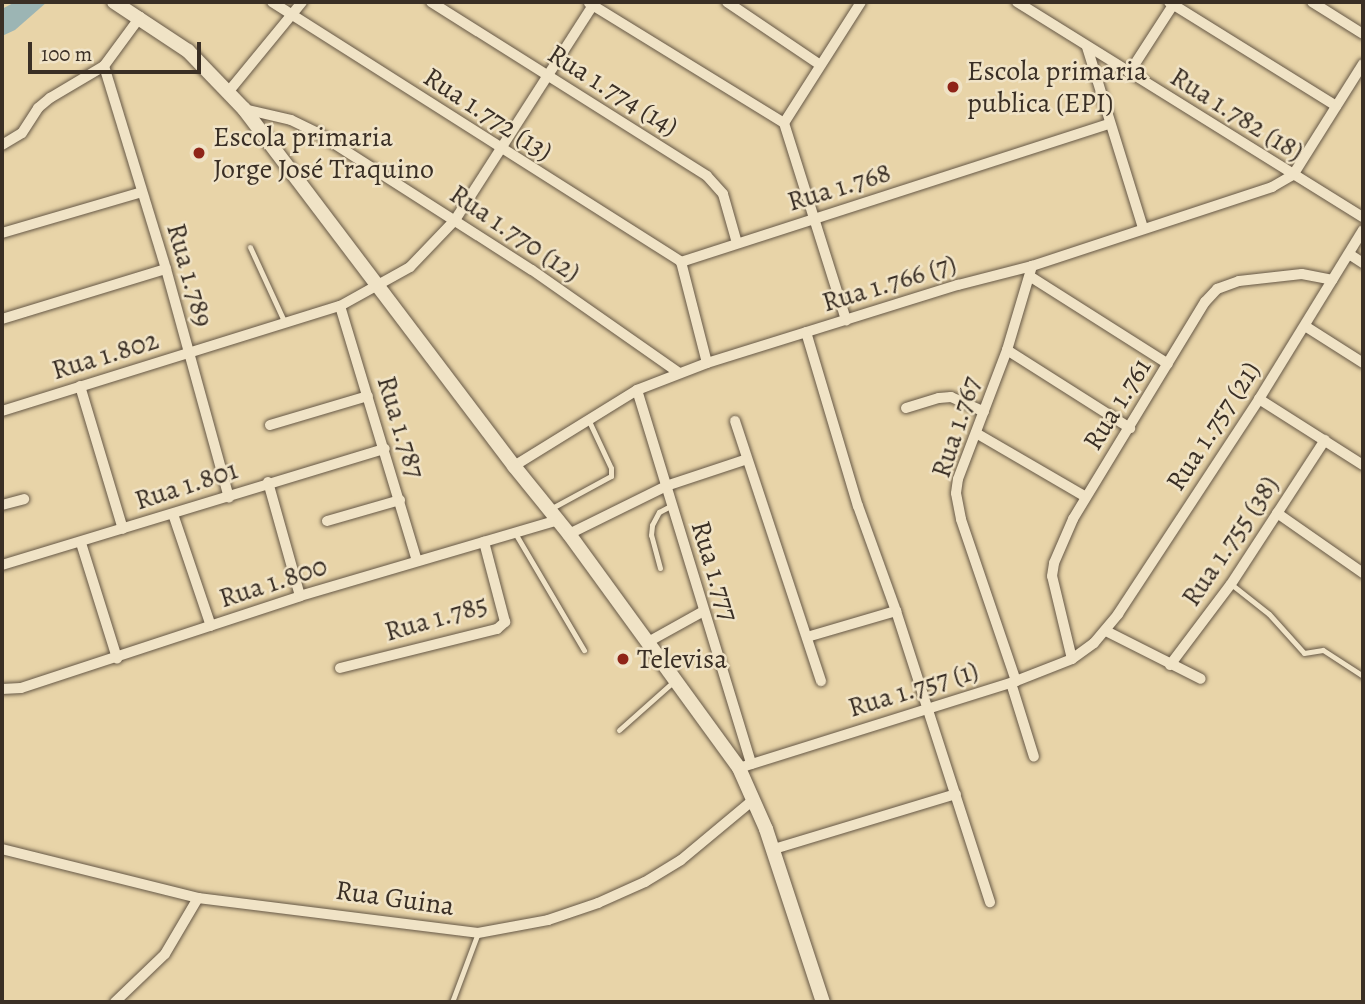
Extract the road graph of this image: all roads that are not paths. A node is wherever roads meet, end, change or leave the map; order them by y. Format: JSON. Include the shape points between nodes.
{"nodes":[{"id":1,"x":114,"y":2,"type":"edge"},
{"id":2,"x":272,"y":2,"type":"edge"},
{"id":3,"x":302,"y":2,"type":"edge"},
{"id":4,"x":431,"y":2,"type":"edge"},
{"id":5,"x":727,"y":2,"type":"edge"},
{"id":6,"x":861,"y":2,"type":"edge"},
{"id":7,"x":1017,"y":2,"type":"edge"},
{"id":8,"x":1312,"y":2,"type":"edge"},
{"id":9,"x":591,"y":3,"type":"edge"},
{"id":10,"x":1172,"y":3,"type":"edge"},
{"id":11,"x":292,"y":15,"type":"junction"},
{"id":12,"x":140,"y":18,"type":"junction"},
{"id":13,"x":1363,"y":34,"type":"edge"},
{"id":14,"x":1087,"y":47,"type":"junction"},
{"id":15,"x":820,"y":64,"type":"junction"},
{"id":16,"x":1363,"y":64,"type":"edge"},
{"id":17,"x":104,"y":66,"type":"junction"},
{"id":18,"x":1129,"y":73,"type":"junction"},
{"id":19,"x":547,"y":76,"type":"junction"},
{"id":20,"x":229,"y":91,"type":"junction"},
{"id":21,"x":1336,"y":106,"type":"junction"},
{"id":22,"x":244,"y":109,"type":"junction"},
{"id":23,"x":784,"y":123,"type":"junction"},
{"id":24,"x":1109,"y":124,"type":"junction"},
{"id":25,"x":2,"y":145,"type":"edge"},
{"id":26,"x":502,"y":150,"type":"junction"},
{"id":27,"x":1293,"y":176,"type":"junction"},
{"id":28,"x":142,"y":192,"type":"junction"},
{"id":29,"x":814,"y":217,"type":"junction"},
{"id":30,"x":1363,"y":217,"type":"edge"},
{"id":31,"x":455,"y":220,"type":"junction"},
{"id":32,"x":1143,"y":228,"type":"junction"},
{"id":33,"x":1363,"y":230,"type":"edge"},
{"id":34,"x":2,"y":233,"type":"edge"},
{"id":35,"x":737,"y":243,"type":"junction"},
{"id":36,"x":250,"y":247,"type":"dead end"},
{"id":37,"x":1349,"y":254,"type":"junction"},
{"id":38,"x":681,"y":262,"type":"junction"},
{"id":39,"x":1363,"y":263,"type":"edge"},
{"id":40,"x":166,"y":268,"type":"junction"},
{"id":41,"x":1031,"y":272,"type":"junction"},
{"id":42,"x":1332,"y":280,"type":"junction"},
{"id":43,"x":379,"y":287,"type":"junction"},
{"id":44,"x":340,"y":306,"type":"junction"},
{"id":45,"x":2,"y":319,"type":"edge"},
{"id":46,"x":846,"y":320,"type":"junction"},
{"id":47,"x":285,"y":323,"type":"junction"},
{"id":48,"x":1305,"y":326,"type":"junction"},
{"id":49,"x":806,"y":332,"type":"junction"},
{"id":50,"x":1007,"y":350,"type":"junction"},
{"id":51,"x":188,"y":352,"type":"junction"},
{"id":52,"x":707,"y":363,"type":"junction"},
{"id":53,"x":1363,"y":363,"type":"edge"},
{"id":54,"x":1168,"y":364,"type":"junction"},
{"id":55,"x":679,"y":373,"type":"junction"},
{"id":56,"x":80,"y":386,"type":"junction"},
{"id":57,"x":636,"y":390,"type":"junction"},
{"id":58,"x":368,"y":396,"type":"junction"},
{"id":59,"x":1259,"y":399,"type":"junction"},
{"id":60,"x":906,"y":408,"type":"dead end"},
{"id":61,"x":2,"y":411,"type":"edge"},
{"id":62,"x":984,"y":411,"type":"junction"},
{"id":63,"x":588,"y":419,"type":"junction"},
{"id":64,"x":735,"y":421,"type":"dead end"},
{"id":65,"x":270,"y":425,"type":"dead end"},
{"id":66,"x":1130,"y":428,"type":"junction"},
{"id":67,"x":976,"y":433,"type":"junction"},
{"id":68,"x":1325,"y":440,"type":"junction"},
{"id":69,"x":385,"y":449,"type":"junction"},
{"id":70,"x":747,"y":460,"type":"junction"},
{"id":71,"x":1363,"y":465,"type":"edge"},
{"id":72,"x":514,"y":466,"type":"junction"},
{"id":73,"x":268,"y":482,"type":"junction"},
{"id":74,"x":666,"y":486,"type":"junction"},
{"id":75,"x":229,"y":497,"type":"junction"},
{"id":76,"x":1086,"y":497,"type":"junction"},
{"id":77,"x":24,"y":499,"type":"dead end"},
{"id":78,"x":400,"y":500,"type":"junction"},
{"id":79,"x":2,"y":505,"type":"edge"},
{"id":80,"x":671,"y":505,"type":"junction"},
{"id":81,"x":1277,"y":513,"type":"junction"},
{"id":82,"x":173,"y":514,"type":"junction"},
{"id":83,"x":554,"y":515,"type":"junction"},
{"id":84,"x":327,"y":521,"type":"dead end"},
{"id":85,"x":123,"y":529,"type":"junction"},
{"id":86,"x":515,"y":533,"type":"junction"},
{"id":87,"x":569,"y":534,"type":"junction"},
{"id":88,"x":484,"y":542,"type":"junction"},
{"id":89,"x":81,"y":543,"type":"junction"},
{"id":90,"x":417,"y":561,"type":"junction"},
{"id":91,"x":2,"y":565,"type":"edge"},
{"id":92,"x":660,"y":568,"type":"dead end"},
{"id":93,"x":1363,"y":573,"type":"edge"},
{"id":94,"x":1231,"y":584,"type":"junction"},
{"id":95,"x":300,"y":596,"type":"junction"},
{"id":96,"x":704,"y":611,"type":"junction"},
{"id":97,"x":896,"y":611,"type":"junction"},
{"id":98,"x":211,"y":626,"type":"junction"},
{"id":99,"x":1106,"y":631,"type":"junction"},
{"id":100,"x":807,"y":637,"type":"junction"},
{"id":101,"x":648,"y":642,"type":"junction"},
{"id":102,"x":1094,"y":643,"type":"joint"},
{"id":103,"x":584,"y":650,"type":"dead end"},
{"id":104,"x":117,"y":658,"type":"junction"},
{"id":105,"x":1072,"y":659,"type":"junction"},
{"id":106,"x":1170,"y":665,"type":"junction"},
{"id":107,"x":340,"y":668,"type":"dead end"},
{"id":108,"x":1363,"y":676,"type":"edge"},
{"id":109,"x":1202,"y":679,"type":"dead end"},
{"id":110,"x":675,"y":680,"type":"junction"},
{"id":111,"x":821,"y":681,"type":"dead end"},
{"id":112,"x":1013,"y":682,"type":"junction"},
{"id":113,"x":2,"y":689,"type":"edge"},
{"id":114,"x":925,"y":707,"type":"junction"},
{"id":115,"x":619,"y":730,"type":"dead end"},
{"id":116,"x":1034,"y":757,"type":"dead end"},
{"id":117,"x":745,"y":766,"type":"junction"},
{"id":118,"x":956,"y":794,"type":"junction"},
{"id":119,"x":753,"y":800,"type":"junction"},
{"id":120,"x":2,"y":849,"type":"edge"},
{"id":121,"x":774,"y":849,"type":"junction"},
{"id":122,"x":198,"y":898,"type":"junction"},
{"id":123,"x":990,"y":902,"type":"dead end"},
{"id":124,"x":478,"y":933,"type":"junction"},
{"id":125,"x":114,"y":1002,"type":"edge"},
{"id":126,"x":452,"y":1002,"type":"edge"},
{"id":127,"x":823,"y":1002,"type":"edge"}],
"edges":[{"from":1,"to":12,"type":"street"},
{"from":2,"to":11,"type":"street","name":"Rua 1.772 (13)"},
{"from":3,"to":11,"type":"street"},
{"from":4,"to":19,"type":"street","name":"Rua 1.774 (14)"},
{"from":5,"to":15,"type":"street"},
{"from":6,"to":15,"type":"street"},
{"from":7,"to":14,"type":"street","name":"Rua 1.782 (18)"},
{"from":8,"to":13,"type":"street"},
{"from":9,"to":19,"type":"street","name":"Rua 1.802"},
{"from":9,"to":23,"type":"street"},
{"from":10,"to":18,"type":"street"},
{"from":10,"to":21,"type":"street"},
{"from":11,"to":20,"type":"street"},
{"from":11,"to":26,"type":"street","name":"Rua 1.772 (13)"},
{"from":12,"to":17,"type":"street"},
{"from":12,"to":20,"type":"street","via":[[188,51]]},
{"from":14,"to":18,"type":"street","name":"Rua 1.782 (18)"},
{"from":14,"to":24,"type":"street"},
{"from":15,"to":23,"type":"street"},
{"from":16,"to":21,"type":"street"},
{"from":17,"to":25,"type":"street","via":[[50,98],[22,133]]},
{"from":17,"to":28,"type":"street","name":"Rua 1.789"},
{"from":18,"to":27,"type":"street","name":"Rua 1.782 (18)"},
{"from":19,"to":26,"type":"street","name":"Rua 1.802"},
{"from":19,"to":35,"type":"street","name":"Rua 1.774 (14)","via":[[708,176],[723,194]]},
{"from":20,"to":22,"type":"street"},
{"from":21,"to":27,"type":"street"},
{"from":22,"to":31,"type":"street","name":"Rua 1.770 (12)","via":[[316,131]]},
{"from":22,"to":43,"type":"street"},
{"from":23,"to":29,"type":"street"},
{"from":24,"to":29,"type":"street","name":"Rua 1.768"},
{"from":24,"to":32,"type":"street"},
{"from":26,"to":31,"type":"street","name":"Rua 1.802"},
{"from":26,"to":38,"type":"street","name":"Rua 1.772 (13)"},
{"from":27,"to":30,"type":"street","name":"Rua 1.782 (18)"},
{"from":27,"to":32,"type":"street","name":"Rua 1.766 (7)","via":[[1272,187]]},
{"from":28,"to":34,"type":"street"},
{"from":28,"to":40,"type":"street","name":"Rua 1.789"},
{"from":29,"to":35,"type":"street","name":"Rua 1.768"},
{"from":29,"to":46,"type":"street"},
{"from":31,"to":43,"type":"street","name":"Rua 1.802","via":[[410,267]]},
{"from":31,"to":55,"type":"street","name":"Rua 1.770 (12)"},
{"from":32,"to":41,"type":"street","name":"Rua 1.766 (7)"},
{"from":33,"to":37,"type":"street","name":"Rua 1.757 (21)"},
{"from":35,"to":38,"type":"street","name":"Rua 1.768"},
{"from":36,"to":47,"type":"lane"},
{"from":37,"to":39,"type":"street"},
{"from":37,"to":42,"type":"street","name":"Rua 1.757 (21)"},
{"from":38,"to":52,"type":"street"},
{"from":40,"to":45,"type":"street"},
{"from":40,"to":51,"type":"street","name":"Rua 1.789"},
{"from":41,"to":46,"type":"street","name":"Rua 1.766 (7)","via":[[958,285]]},
{"from":41,"to":50,"type":"street","name":"Rua 1.767"},
{"from":41,"to":54,"type":"street"},
{"from":42,"to":48,"type":"street","name":"Rua 1.757 (21)"},
{"from":42,"to":54,"type":"street","name":"Rua 1.761","via":[[1302,274],[1239,281],[1217,289]]},
{"from":43,"to":44,"type":"street","name":"Rua 1.802"},
{"from":43,"to":72,"type":"street"},
{"from":44,"to":47,"type":"street","name":"Rua 1.802"},
{"from":44,"to":58,"type":"street","name":"Rua 1.787"},
{"from":46,"to":49,"type":"street","name":"Rua 1.766 (7)"},
{"from":47,"to":51,"type":"street","name":"Rua 1.802"},
{"from":48,"to":53,"type":"street"},
{"from":48,"to":59,"type":"street","name":"Rua 1.757 (21)"},
{"from":49,"to":52,"type":"street","name":"Rua 1.766 (7)"},
{"from":49,"to":97,"type":"street"},
{"from":50,"to":62,"type":"street","name":"Rua 1.767"},
{"from":50,"to":66,"type":"street"},
{"from":51,"to":56,"type":"street","name":"Rua 1.802"},
{"from":51,"to":75,"type":"street","name":"Rua 1.789"},
{"from":52,"to":55,"type":"street","name":"Rua 1.766 (7)"},
{"from":54,"to":66,"type":"street","name":"Rua 1.761"},
{"from":55,"to":57,"type":"street","name":"Rua 1.766 (7)"},
{"from":56,"to":61,"type":"street","name":"Rua 1.802"},
{"from":56,"to":85,"type":"street"},
{"from":57,"to":63,"type":"street","name":"Rua 1.766 (7)"},
{"from":57,"to":74,"type":"street","name":"Rua 1.777"},
{"from":58,"to":65,"type":"street"},
{"from":58,"to":69,"type":"street","name":"Rua 1.787"},
{"from":59,"to":68,"type":"street"},
{"from":59,"to":99,"type":"street","name":"Rua 1.757 (21)"},
{"from":60,"to":62,"type":"street","via":[[951,397]]},
{"from":62,"to":67,"type":"street","name":"Rua 1.767"},
{"from":63,"to":72,"type":"street","name":"Rua 1.766 (7)"},
{"from":63,"to":83,"type":"lane","via":[[611,476]]},
{"from":64,"to":70,"type":"street"},
{"from":66,"to":76,"type":"street","name":"Rua 1.761"},
{"from":67,"to":76,"type":"street"},
{"from":67,"to":112,"type":"street","name":"Rua 1.767","via":[[956,493]]},
{"from":68,"to":71,"type":"street"},
{"from":68,"to":81,"type":"street","name":"Rua 1.755 (38)"},
{"from":69,"to":73,"type":"street","name":"Rua 1.801"},
{"from":69,"to":78,"type":"street","name":"Rua 1.787"},
{"from":70,"to":74,"type":"street"},
{"from":70,"to":100,"type":"street"},
{"from":72,"to":83,"type":"street"},
{"from":73,"to":75,"type":"street","name":"Rua 1.801"},
{"from":73,"to":95,"type":"street"},
{"from":74,"to":80,"type":"street","name":"Rua 1.777"},
{"from":74,"to":87,"type":"street"},
{"from":75,"to":82,"type":"street","name":"Rua 1.801"},
{"from":76,"to":105,"type":"street","name":"Rua 1.761","via":[[1052,576]]},
{"from":77,"to":79,"type":"street"},
{"from":78,"to":84,"type":"street"},
{"from":78,"to":90,"type":"street","name":"Rua 1.787"},
{"from":80,"to":92,"type":"lane","via":[[659,512],[652,525]]},
{"from":80,"to":96,"type":"street","name":"Rua 1.777"},
{"from":81,"to":93,"type":"street"},
{"from":81,"to":94,"type":"street","name":"Rua 1.755 (38)"},
{"from":82,"to":85,"type":"street","name":"Rua 1.801"},
{"from":82,"to":98,"type":"street"},
{"from":83,"to":86,"type":"street","name":"Rua 1.800"},
{"from":83,"to":87,"type":"street"},
{"from":85,"to":89,"type":"street","name":"Rua 1.801"},
{"from":86,"to":88,"type":"street","name":"Rua 1.800"},
{"from":86,"to":103,"type":"lane"},
{"from":87,"to":101,"type":"street"},
{"from":88,"to":90,"type":"street","name":"Rua 1.800"},
{"from":88,"to":107,"type":"street","name":"Rua 1.785","via":[[505,622],[497,629]]},
{"from":89,"to":91,"type":"street","name":"Rua 1.801"},
{"from":89,"to":104,"type":"street"},
{"from":90,"to":95,"type":"street","name":"Rua 1.800"},
{"from":94,"to":106,"type":"street","name":"Rua 1.755 (38)"},
{"from":94,"to":108,"type":"lane","via":[[1269,614],[1304,653],[1323,650]]},
{"from":95,"to":98,"type":"street","name":"Rua 1.800"},
{"from":96,"to":101,"type":"street"},
{"from":96,"to":117,"type":"street","name":"Rua 1.777"},
{"from":97,"to":100,"type":"street"},
{"from":97,"to":114,"type":"street"},
{"from":98,"to":104,"type":"street","name":"Rua 1.800"},
{"from":99,"to":102,"type":"street","name":"Rua 1.757 (21)"},
{"from":99,"to":106,"type":"street"},
{"from":100,"to":111,"type":"street"},
{"from":101,"to":110,"type":"street"},
{"from":102,"to":105,"type":"street","name":"Rua 1.757 (1)"},
{"from":104,"to":113,"type":"street","name":"Rua 1.800","via":[[21,688]]},
{"from":105,"to":112,"type":"street","name":"Rua 1.757 (1)"},
{"from":106,"to":109,"type":"street"},
{"from":110,"to":115,"type":"lane"},
{"from":110,"to":117,"type":"street"},
{"from":112,"to":114,"type":"street","name":"Rua 1.757 (1)"},
{"from":112,"to":116,"type":"street","name":"Rua 1.767"},
{"from":114,"to":117,"type":"street","name":"Rua 1.757 (1)"},
{"from":114,"to":118,"type":"street"},
{"from":117,"to":119,"type":"street"},
{"from":118,"to":121,"type":"street"},
{"from":118,"to":123,"type":"street"},
{"from":119,"to":121,"type":"street"},
{"from":119,"to":124,"type":"street","name":"Rua Guina","via":[[681,860],[645,882],[548,920]]},
{"from":120,"to":122,"type":"street","name":"Rua Guina"},
{"from":121,"to":127,"type":"street"},
{"from":122,"to":124,"type":"street","name":"Rua Guina"},
{"from":122,"to":125,"type":"street","via":[[165,954]]},
{"from":124,"to":126,"type":"lane"}]}
